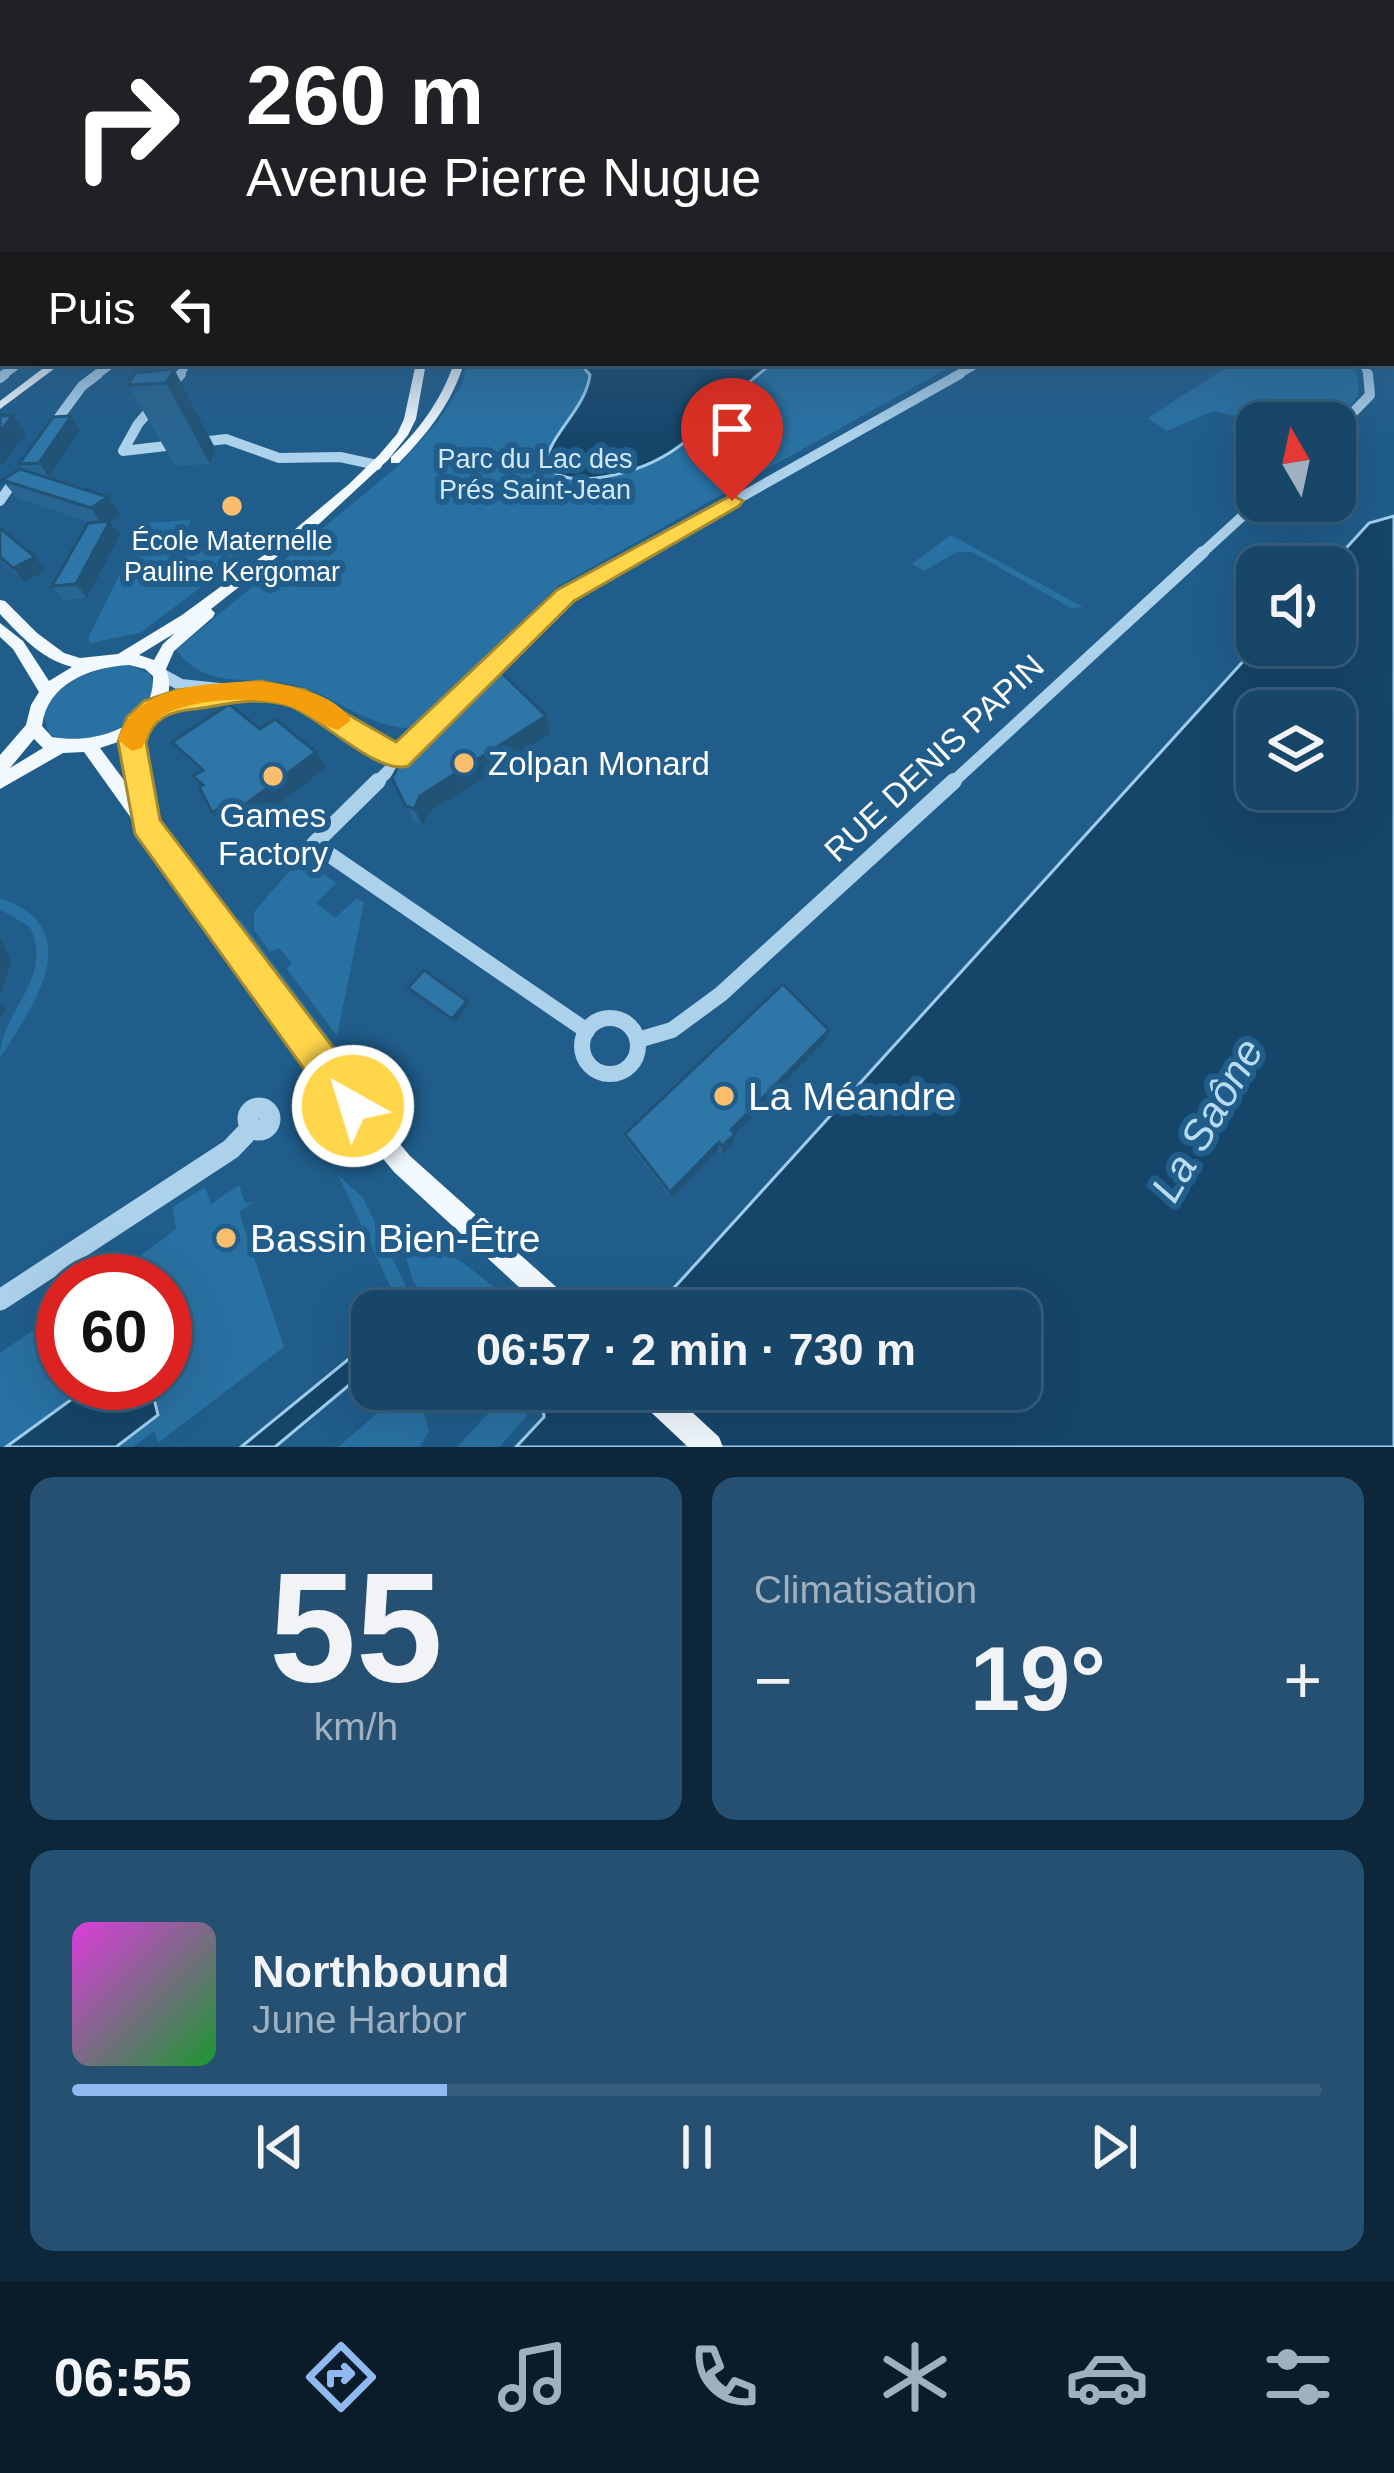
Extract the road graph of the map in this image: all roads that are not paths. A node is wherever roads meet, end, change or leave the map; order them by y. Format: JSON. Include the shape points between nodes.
{"nodes":[{"id":1,"x":40,"y":366,"type":"edge"},
{"id":2,"x":53,"y":366,"type":"edge"},
{"id":3,"x":109,"y":366,"type":"edge"},
{"id":4,"x":185,"y":366,"type":"edge"},
{"id":5,"x":420,"y":366,"type":"edge"},
{"id":6,"x":458,"y":366,"type":"edge"},
{"id":7,"x":974,"y":366,"type":"edge"},
{"id":8,"x":1364,"y":366,"type":"edge"},
{"id":9,"x":0,"y":402,"type":"edge"},
{"id":10,"x":1356,"y":409,"type":"edge"},
{"id":11,"x":46,"y":436,"type":"edge"},
{"id":12,"x":376,"y":465,"type":"junction"},
{"id":13,"x":24,"y":466,"type":"edge"},
{"id":14,"x":0,"y":501,"type":"edge"},
{"id":15,"x":1236,"y":522,"type":"edge"},
{"id":16,"x":0,"y":605,"type":"edge"},
{"id":17,"x":0,"y":628,"type":"edge"},
{"id":18,"x":119,"y":659,"type":"junction"},
{"id":19,"x":92,"y":664,"type":"junction"},
{"id":20,"x":160,"y":672,"type":"junction"},
{"id":21,"x":260,"y":691,"type":"junction"},
{"id":22,"x":48,"y":693,"type":"junction"},
{"id":23,"x":154,"y":709,"type":"junction"},
{"id":24,"x":136,"y":724,"type":"junction"},
{"id":25,"x":34,"y":727,"type":"junction"},
{"id":26,"x":89,"y":746,"type":"junction"},
{"id":27,"x":59,"y":747,"type":"junction"},
{"id":28,"x":398,"y":758,"type":"junction"},
{"id":29,"x":0,"y":767,"type":"edge"},
{"id":30,"x":0,"y":782,"type":"edge"},
{"id":31,"x":146,"y":824,"type":"junction"},
{"id":32,"x":587,"y":1031,"type":"junction"},
{"id":33,"x":638,"y":1040,"type":"junction"},
{"id":34,"x":250,"y":1129,"type":"dead end"},
{"id":35,"x":541,"y":1290,"type":"edge"},
{"id":36,"x":0,"y":1300,"type":"edge"},
{"id":37,"x":670,"y":1410,"type":"edge"},
{"id":38,"x":710,"y":1447,"type":"edge"}],
"edges":[{"from":1,"to":9,"type":"main road"},
{"from":2,"to":9,"type":"main road"},
{"from":3,"to":11,"type":"street","via":[[82,386]]},
{"from":4,"to":12,"type":"street","via":[[172,391],[143,412],[123,451],[226,439],[279,458]]},
{"from":5,"to":12,"type":"main road","via":[[406,430]]},
{"from":6,"to":20,"type":"main road","via":[[429,424],[401,454],[175,640]]},
{"from":7,"to":28,"type":"street","via":[[566,596]]},
{"from":8,"to":10,"type":"street","via":[[1370,395]]},
{"from":12,"to":18,"type":"main road","via":[[233,582]]},
{"from":13,"to":14,"type":"street"},
{"from":15,"to":33,"type":"street","name":"RUE DENIS PAPIN","via":[[721,994],[672,1030]]},
{"from":16,"to":19,"type":"main road","via":[[58,657]]},
{"from":17,"to":22,"type":"main road"},
{"from":18,"to":19,"type":"main road"},
{"from":18,"to":20,"type":"main road"},
{"from":19,"to":22,"type":"main road"},
{"from":20,"to":21,"type":"street","via":[[181,686]]},
{"from":20,"to":23,"type":"main road"},
{"from":21,"to":23,"type":"street"},
{"from":21,"to":28,"type":"street","via":[[296,697]]},
{"from":22,"to":25,"type":"main road"},
{"from":23,"to":24,"type":"main road"},
{"from":24,"to":26,"type":"main road"},
{"from":24,"to":31,"type":"main road"},
{"from":25,"to":27,"type":"main road"},
{"from":25,"to":29,"type":"main road"},
{"from":26,"to":27,"type":"main road"},
{"from":26,"to":31,"type":"main road"},
{"from":27,"to":30,"type":"main road"},
{"from":28,"to":32,"type":"street","via":[[314,844]]},
{"from":31,"to":35,"type":"main road","via":[[403,1164]]},
{"from":32,"to":33,"type":"street","via":[[614,1017],[630,1024]]},
{"from":32,"to":33,"type":"street","name":"RUE DENIS PAPIN","via":[[585,1060],[603,1075],[632,1064]]},
{"from":34,"to":36,"type":"street"},
{"from":37,"to":38,"type":"main road"}]}
